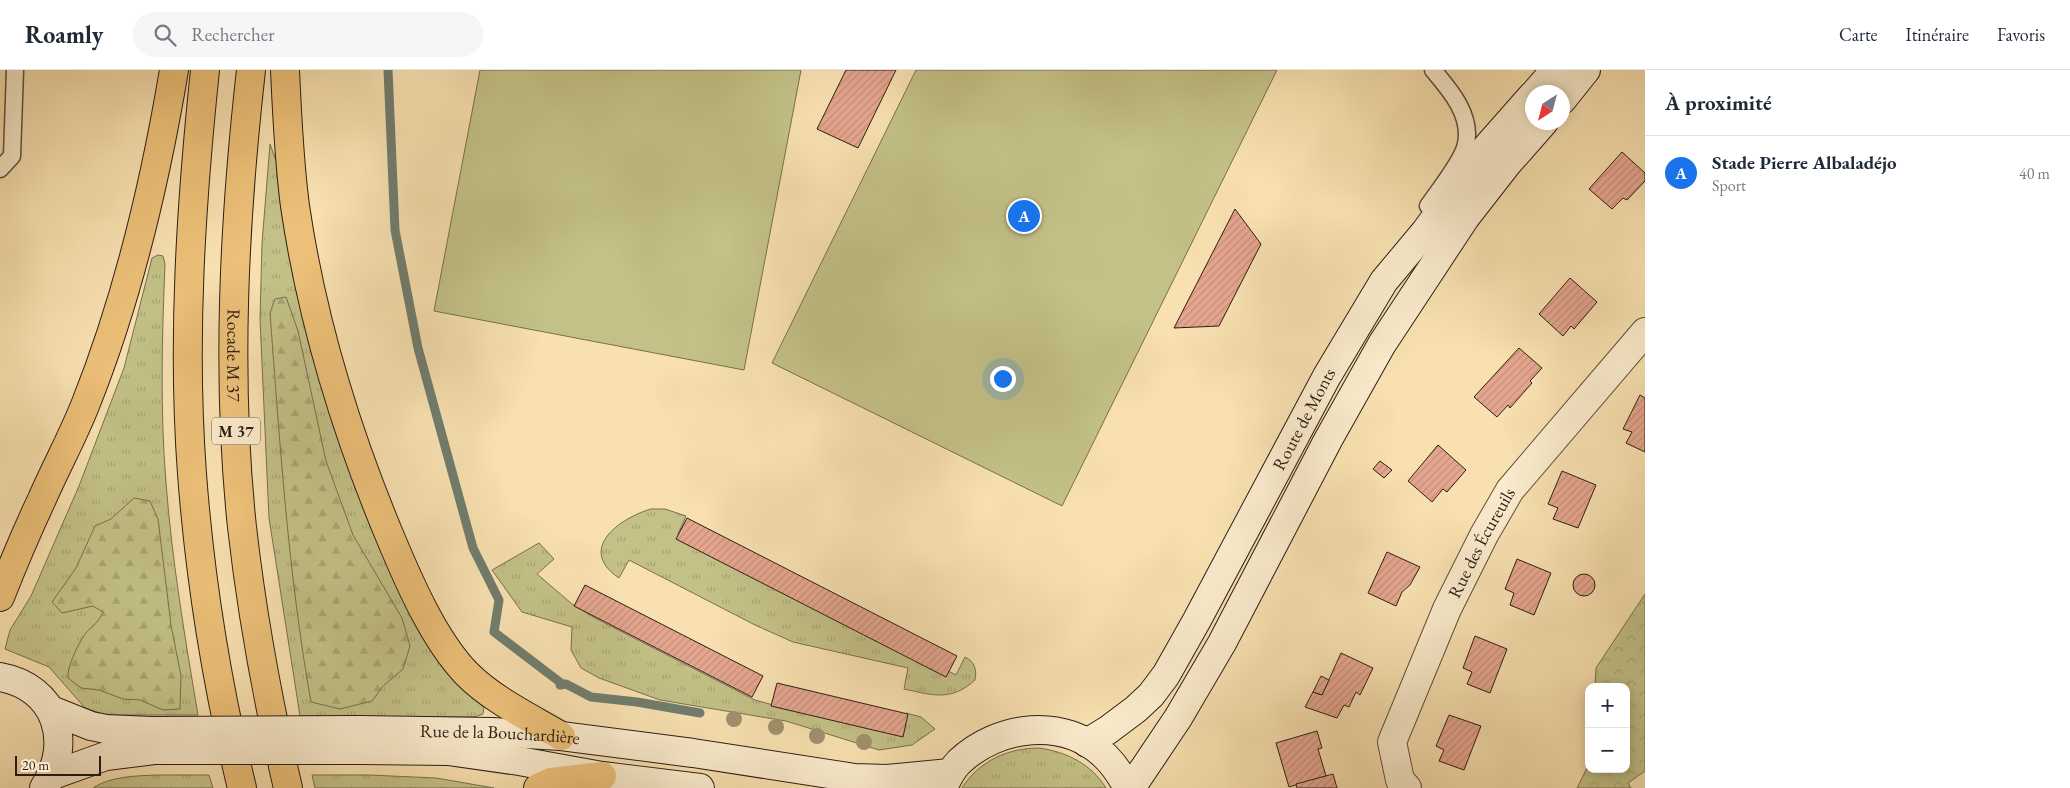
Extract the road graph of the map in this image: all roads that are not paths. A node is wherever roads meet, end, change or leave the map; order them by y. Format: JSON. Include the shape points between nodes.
{"nodes":[{"id":1,"x":15,"y":70,"type":"edge"},
{"id":2,"x":174,"y":70,"type":"edge"},
{"id":3,"x":205,"y":70,"type":"edge"},
{"id":4,"x":251,"y":70,"type":"edge"},
{"id":5,"x":285,"y":70,"type":"edge"},
{"id":6,"x":1432,"y":70,"type":"edge"},
{"id":7,"x":1555,"y":70,"type":"edge"},
{"id":8,"x":1586,"y":70,"type":"edge"},
{"id":9,"x":1542,"y":85,"type":"edge"},
{"id":10,"x":1570,"y":90,"type":"edge"},
{"id":11,"x":1525,"y":104,"type":"edge"},
{"id":12,"x":1537,"y":130,"type":"edge"},
{"id":13,"x":0,"y":169,"type":"edge"},
{"id":14,"x":1384,"y":281,"type":"junction"},
{"id":15,"x":1645,"y":332,"type":"edge"},
{"id":16,"x":0,"y":596,"type":"edge"},
{"id":17,"x":0,"y":677,"type":"edge"},
{"id":18,"x":51,"y":710,"type":"junction"},
{"id":19,"x":561,"y":736,"type":"junction"},
{"id":20,"x":361,"y":740,"type":"junction"},
{"id":21,"x":152,"y":741,"type":"junction"},
{"id":22,"x":1087,"y":743,"type":"junction"},
{"id":23,"x":602,"y":776,"type":"junction"},
{"id":24,"x":48,"y":781,"type":"edge"},
{"id":25,"x":946,"y":781,"type":"edge"},
{"id":26,"x":242,"y":788,"type":"edge"},
{"id":27,"x":288,"y":788,"type":"edge"},
{"id":28,"x":538,"y":788,"type":"edge"},
{"id":29,"x":700,"y":788,"type":"edge"},
{"id":30,"x":1130,"y":788,"type":"edge"},
{"id":31,"x":1407,"y":788,"type":"edge"}],
"edges":[{"from":1,"to":13,"type":"lane","via":[[12,156]]},
{"from":2,"to":16,"type":"highway","via":[[153,182],[133,266],[114,326],[86,404]]},
{"from":3,"to":26,"type":"highway","number":"M 37","via":[[194,188],[189,302],[192,473],[203,587]]},
{"from":4,"to":27,"type":"highway","name":"Rocade M 37","number":"M 37","via":[[234,303],[237,461],[257,636]]},
{"from":5,"to":19,"type":"highway","via":[[295,205],[308,280],[339,401],[381,516],[424,610],[466,673],[488,692]]},
{"from":6,"to":14,"type":"lane","via":[[1450,90],[1463,112],[1466,145]]},
{"from":7,"to":9,"type":"street"},
{"from":8,"to":10,"type":"street"},
{"from":11,"to":14,"type":"street","name":"Route de Monts"},
{"from":12,"to":30,"type":"street","name":"Route de Monts","via":[[1465,218],[1382,344],[1222,643],[1178,718]]},
{"from":14,"to":22,"type":"street","name":"Route de Monts","via":[[1327,376],[1166,675],[1136,709]]},
{"from":15,"to":31,"type":"street","name":"Rue des Écureuils","via":[[1510,490],[1484,535],[1447,609],[1392,742],[1400,780]]},
{"from":17,"to":18,"type":"street","via":[[15,679],[36,692]]},
{"from":18,"to":21,"type":"street","name":"Rue de la Bouchardière","via":[[91,726]]},
{"from":18,"to":24,"type":"street","via":[[60,742],[58,759]]},
{"from":19,"to":20,"type":"street","name":"Rue de la Bouchardière","via":[[492,732]]},
{"from":19,"to":25,"type":"street","name":"Rue de la Bouchardière","via":[[855,778]]},
{"from":20,"to":21,"type":"street","name":"Rue de la Bouchardière","bridge":true},
{"from":20,"to":23,"type":"street","name":"Rue de la Bouchardière","via":[[519,761]]},
{"from":21,"to":24,"type":"street","name":"Rue de la Bouchardière","via":[[106,756]]},
{"from":22,"to":25,"type":"street","via":[[1041,729],[1011,732],[982,744],[959,763]]},
{"from":22,"to":30,"type":"street","via":[[1104,756]]},
{"from":23,"to":28,"type":"highway","via":[[551,782]]},
{"from":23,"to":29,"type":"street","name":"Rue de la Bouchardière"}]}
